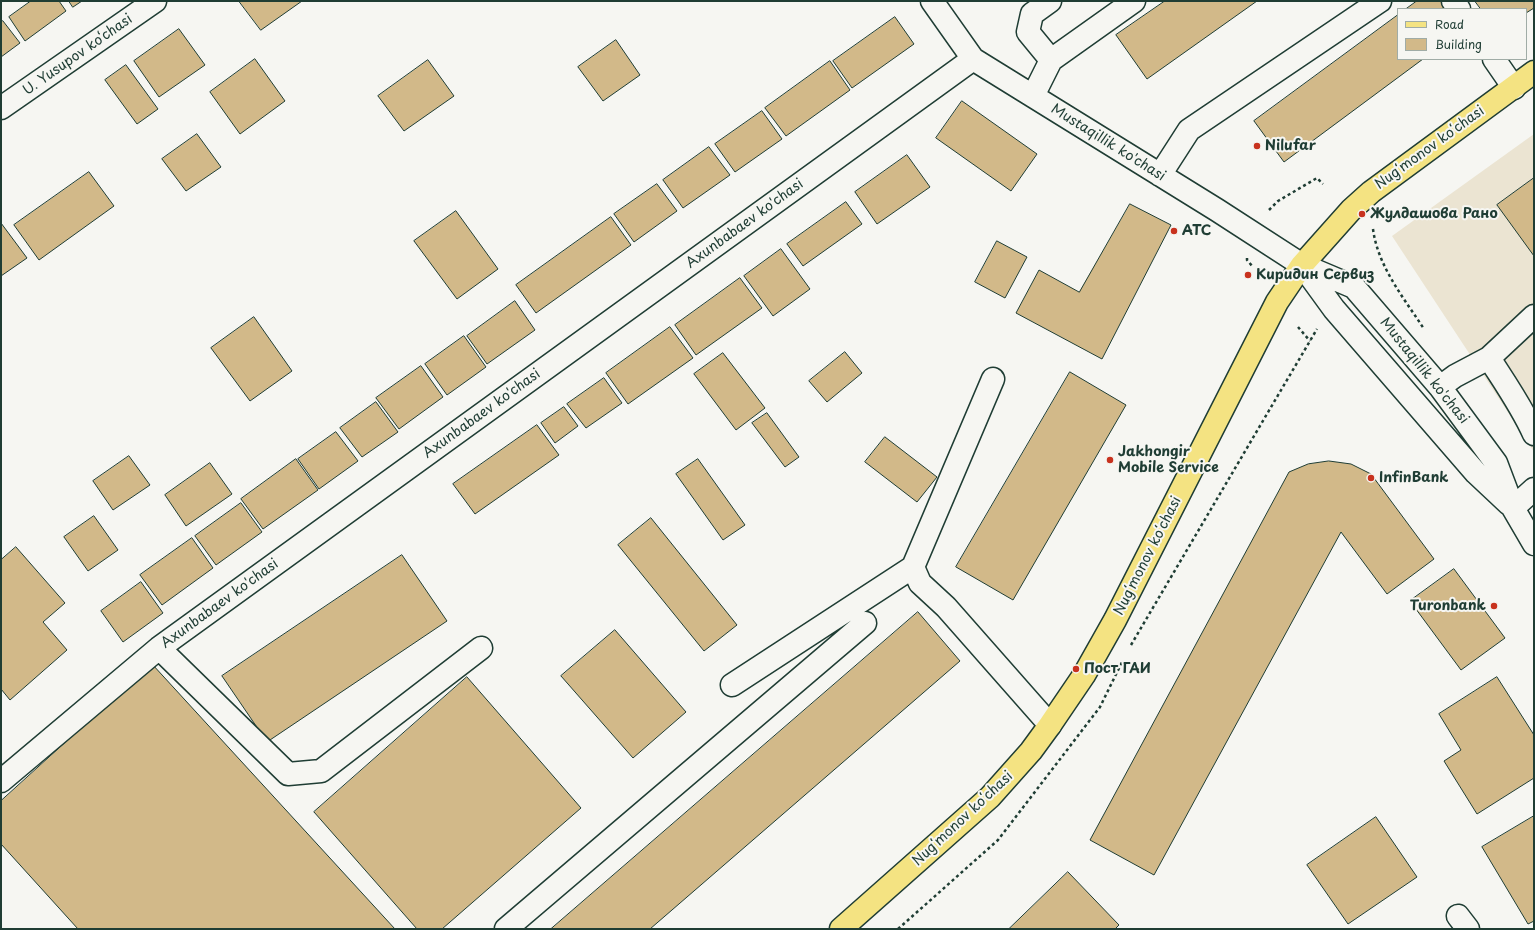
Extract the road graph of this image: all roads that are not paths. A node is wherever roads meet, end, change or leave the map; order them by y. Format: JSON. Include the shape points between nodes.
{"nodes":[{"id":1,"x":155,"y":1,"type":"edge"},
{"id":2,"x":932,"y":1,"type":"edge"},
{"id":3,"x":1050,"y":1,"type":"edge"},
{"id":4,"x":1134,"y":1,"type":"edge"},
{"id":5,"x":1380,"y":1,"type":"edge"},
{"id":6,"x":972,"y":59,"type":"junction"},
{"id":7,"x":1051,"y":60,"type":"junction"},
{"id":8,"x":1495,"y":60,"type":"edge"},
{"id":9,"x":1534,"y":72,"type":"edge"},
{"id":10,"x":1514,"y":88,"type":"junction"},
{"id":11,"x":1033,"y":96,"type":"junction"},
{"id":12,"x":1,"y":108,"type":"edge"},
{"id":13,"x":1160,"y":175,"type":"junction"},
{"id":14,"x":1302,"y":265,"type":"junction"},
{"id":15,"x":1534,"y":316,"type":"edge"},
{"id":16,"x":1489,"y":358,"type":"junction"},
{"id":17,"x":993,"y":378,"type":"dead end"},
{"id":18,"x":1440,"y":387,"type":"junction"},
{"id":19,"x":1534,"y":434,"type":"edge"},
{"id":20,"x":1534,"y":489,"type":"edge"},
{"id":21,"x":1513,"y":508,"type":"junction"},
{"id":22,"x":1534,"y":544,"type":"edge"},
{"id":23,"x":913,"y":567,"type":"junction"},
{"id":24,"x":865,"y":623,"type":"dead end"},
{"id":25,"x":159,"y":648,"type":"junction"},
{"id":26,"x":481,"y":648,"type":"dead end"},
{"id":27,"x":732,"y":685,"type":"dead end"},
{"id":28,"x":1050,"y":725,"type":"junction"},
{"id":29,"x":1,"y":781,"type":"edge"},
{"id":30,"x":506,"y":929,"type":"edge"},
{"id":31,"x":841,"y":929,"type":"edge"}],
"edges":[{"from":1,"to":12,"type":"street","name":"U. Yusupov ko‘chasi"},
{"from":2,"to":6,"type":"street","name":"Mustaqillik ko'chasi"},
{"from":3,"to":7,"type":"street","via":[[1032,14],[1028,32]]},
{"from":4,"to":7,"type":"street"},
{"from":5,"to":13,"type":"street","via":[[1189,130]]},
{"from":6,"to":11,"type":"street","name":"Mustaqillik ko'chasi"},
{"from":6,"to":25,"type":"street","name":"Axunbabaev ko'chasi"},
{"from":7,"to":11,"type":"street"},
{"from":8,"to":10,"type":"street"},
{"from":9,"to":10,"type":"main road","name":"Nugʻmonov koʻchasi"},
{"from":10,"to":14,"type":"main road","name":"Nugʻmonov koʻchasi","via":[[1371,192],[1351,210]]},
{"from":11,"to":13,"type":"street","name":"Mustaqillik ko'chasi"},
{"from":13,"to":14,"type":"street","name":"Mustaqillik ko'chasi"},
{"from":14,"to":18,"type":"street","name":"Mustaqillik ko'chasi","via":[[1354,287]]},
{"from":14,"to":21,"type":"street","name":"Mustaqillik ko'chasi","via":[[1334,309],[1471,467]]},
{"from":14,"to":28,"type":"main road","name":"Nugʻmonov koʻchasi","via":[[1277,302],[1115,620],[1084,675]]},
{"from":15,"to":16,"type":"street"},
{"from":16,"to":18,"type":"street"},
{"from":16,"to":19,"type":"street"},
{"from":17,"to":23,"type":"street"},
{"from":18,"to":21,"type":"street","name":"Mustaqillik ko'chasi","via":[[1496,463]]},
{"from":20,"to":21,"type":"street"},
{"from":21,"to":22,"type":"street","name":"Mustaqillik ko'chasi"},
{"from":23,"to":27,"type":"street"},
{"from":23,"to":28,"type":"street","via":[[920,583],[946,607]]},
{"from":24,"to":30,"type":"street"},
{"from":25,"to":26,"type":"street","via":[[288,774],[321,771]]},
{"from":25,"to":29,"type":"street","name":"Axunbabaev ko'chasi"},
{"from":28,"to":31,"type":"main road","name":"Nugʻmonov koʻchasi","via":[[990,797]]}]}
